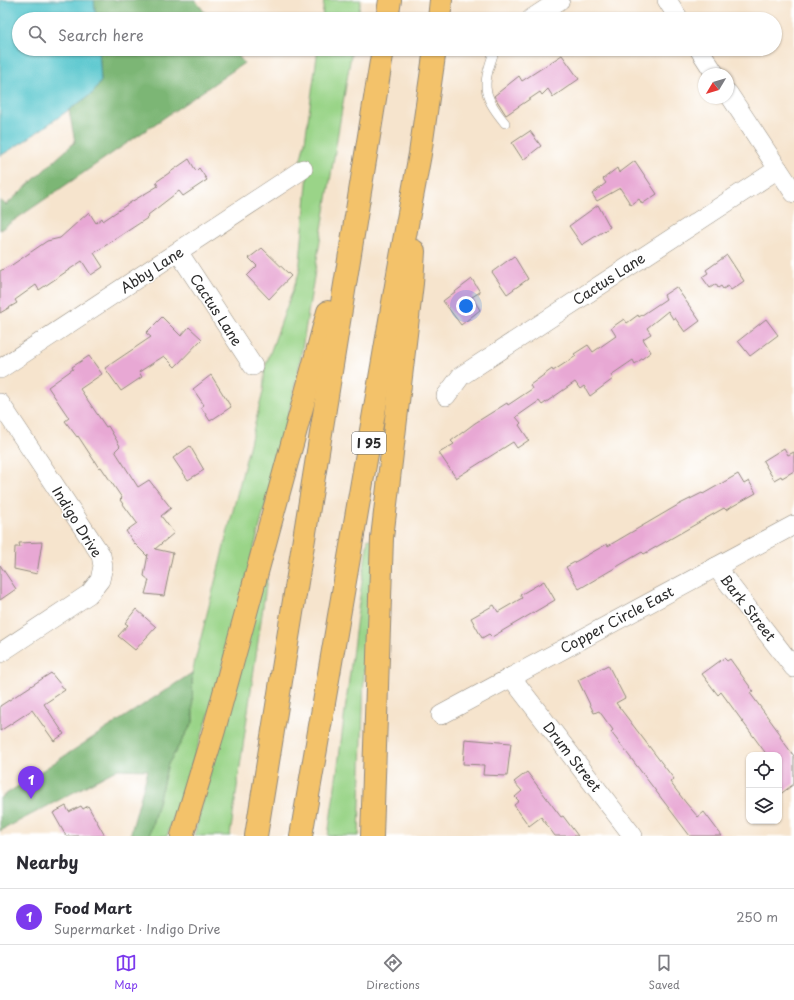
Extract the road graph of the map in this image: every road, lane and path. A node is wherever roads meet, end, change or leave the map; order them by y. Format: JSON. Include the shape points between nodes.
{"nodes":[{"id":1,"x":390,"y":0,"type":"edge"},
{"id":2,"x":442,"y":0,"type":"edge"},
{"id":3,"x":560,"y":0,"type":"edge"},
{"id":4,"x":666,"y":0,"type":"edge"},
{"id":5,"x":388,"y":12,"type":"edge"},
{"id":6,"x":440,"y":12,"type":"edge"},
{"id":7,"x":542,"y":12,"type":"edge"},
{"id":8,"x":674,"y":12,"type":"edge"},
{"id":9,"x":381,"y":56,"type":"edge"},
{"id":10,"x":433,"y":56,"type":"edge"},
{"id":11,"x":493,"y":56,"type":"edge"},
{"id":12,"x":704,"y":56,"type":"edge"},
{"id":13,"x":712,"y":68,"type":"edge"},
{"id":14,"x":734,"y":102,"type":"edge"},
{"id":15,"x":505,"y":123,"type":"dead end"},
{"id":16,"x":420,"y":154,"type":"junction"},
{"id":17,"x":778,"y":168,"type":"junction"},
{"id":18,"x":303,"y":170,"type":"dead end"},
{"id":19,"x":794,"y":193,"type":"edge"},
{"id":20,"x":359,"y":201,"type":"junction"},
{"id":21,"x":179,"y":253,"type":"junction"},
{"id":22,"x":253,"y":366,"type":"dead end"},
{"id":23,"x":0,"y":370,"type":"edge"},
{"id":24,"x":446,"y":396,"type":"dead end"},
{"id":25,"x":0,"y":403,"type":"edge"},
{"id":26,"x":794,"y":525,"type":"edge"},
{"id":27,"x":716,"y":567,"type":"junction"},
{"id":28,"x":0,"y":653,"type":"edge"},
{"id":29,"x":794,"y":668,"type":"edge"},
{"id":30,"x":511,"y":677,"type":"junction"},
{"id":31,"x":441,"y":715,"type":"dead end"},
{"id":32,"x":182,"y":836,"type":"edge"},
{"id":33,"x":256,"y":836,"type":"edge"},
{"id":34,"x":301,"y":836,"type":"edge"},
{"id":35,"x":372,"y":836,"type":"edge"},
{"id":36,"x":633,"y":836,"type":"edge"}],
"edges":[{"from":1,"to":5,"type":"highway"},
{"from":2,"to":6,"type":"highway"},
{"from":3,"to":7,"type":"street"},
{"from":4,"to":8,"type":"street"},
{"from":9,"to":20,"type":"highway"},
{"from":10,"to":16,"type":"highway","number":"I 95"},
{"from":11,"to":15,"type":"lane","via":[[487,73],[486,92],[493,108]]},
{"from":12,"to":13,"type":"street"},
{"from":14,"to":17,"type":"street"},
{"from":16,"to":34,"type":"highway","number":"I 95"},
{"from":16,"to":35,"type":"highway","via":[[412,283],[382,538]]},
{"from":17,"to":19,"type":"street"},
{"from":17,"to":24,"type":"street","name":"Cactus Lane","via":[[461,376]]},
{"from":18,"to":21,"type":"street","name":"Abby Lane"},
{"from":20,"to":32,"type":"highway","via":[[214,730]]},
{"from":20,"to":33,"type":"highway"},
{"from":21,"to":22,"type":"street","name":"Cactus Lane"},
{"from":21,"to":23,"type":"street","name":"Abby Lane"},
{"from":25,"to":28,"type":"street","name":"Indigo Drive","via":[[101,555],[102,566],[100,580],[89,594]]},
{"from":26,"to":27,"type":"street","name":"Copper Circle East"},
{"from":27,"to":29,"type":"street","name":"Bark Street"},
{"from":27,"to":30,"type":"street","name":"Copper Circle East"},
{"from":30,"to":31,"type":"street","name":"Copper Circle East"},
{"from":30,"to":36,"type":"street","name":"Drum Street"}]}
